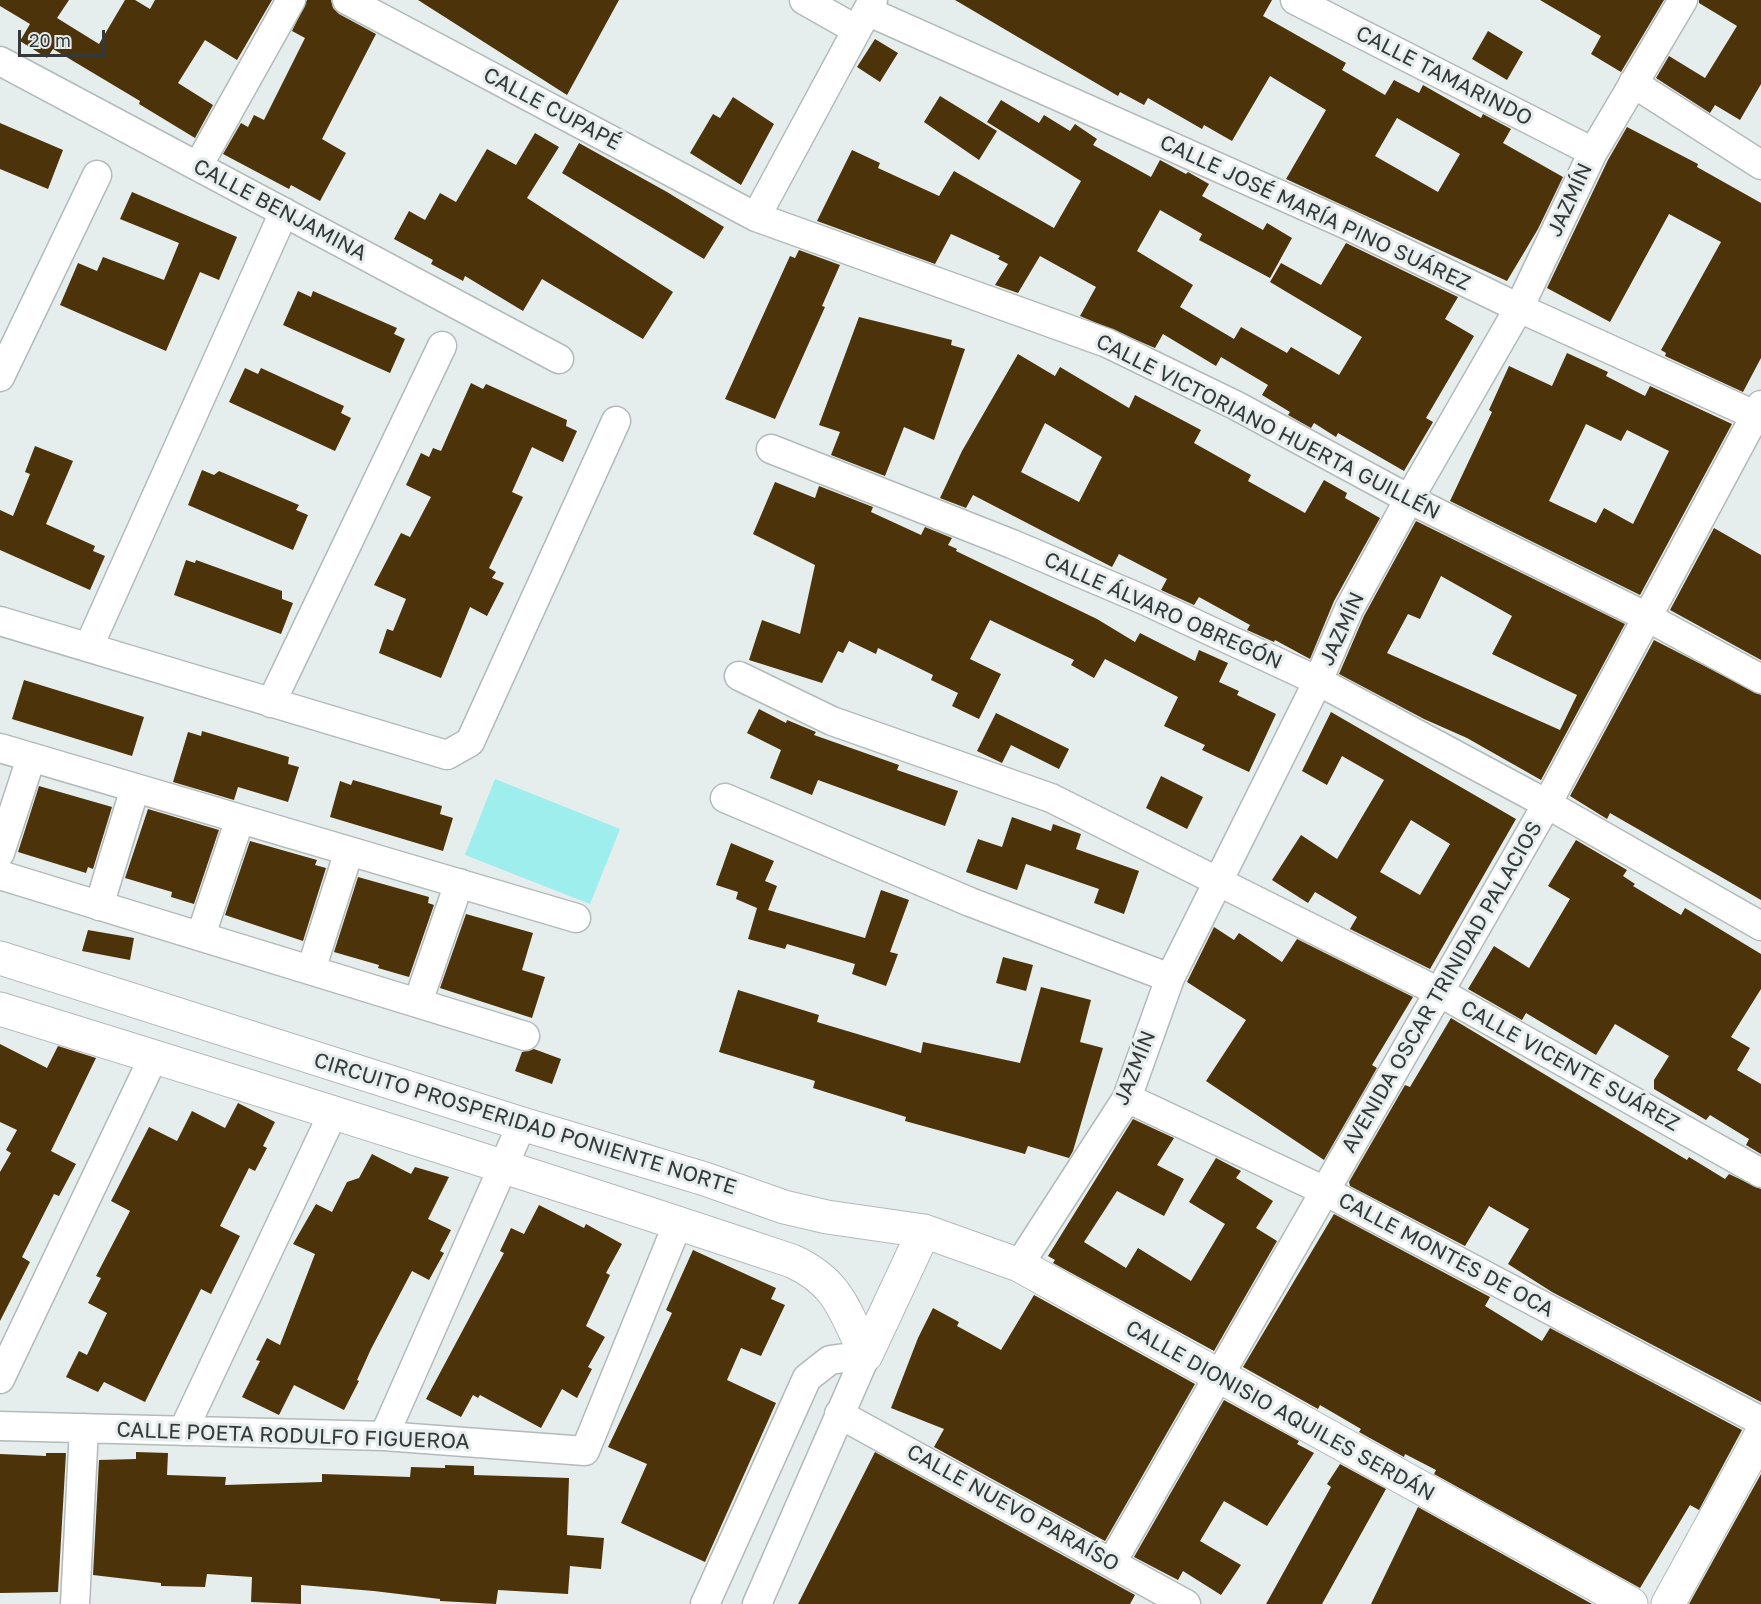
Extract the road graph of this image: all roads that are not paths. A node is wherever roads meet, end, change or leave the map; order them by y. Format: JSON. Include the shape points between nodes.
{"nodes":[{"id":1,"x":291,"y":0,"type":"edge"},
{"id":2,"x":347,"y":0,"type":"edge"},
{"id":3,"x":804,"y":0,"type":"edge"},
{"id":4,"x":1295,"y":0,"type":"edge"},
{"id":5,"x":1683,"y":0,"type":"edge"},
{"id":6,"x":866,"y":14,"type":"edge"},
{"id":7,"x":0,"y":61,"type":"edge"},
{"id":8,"x":1633,"y":83,"type":"junction"},
{"id":9,"x":1593,"y":152,"type":"junction"},
{"id":10,"x":1761,"y":165,"type":"edge"},
{"id":11,"x":198,"y":166,"type":"junction"},
{"id":12,"x":97,"y":175,"type":"dead end"},
{"id":13,"x":284,"y":212,"type":"junction"},
{"id":14,"x":756,"y":217,"type":"junction"},
{"id":15,"x":1519,"y":308,"type":"junction"},
{"id":16,"x":442,"y":346,"type":"dead end"},
{"id":17,"x":559,"y":359,"type":"dead end"},
{"id":18,"x":0,"y":377,"type":"edge"},
{"id":19,"x":1759,"y":413,"type":"edge"},
{"id":20,"x":616,"y":421,"type":"dead end"},
{"id":21,"x":771,"y":449,"type":"dead end"},
{"id":22,"x":1409,"y":499,"type":"junction"},
{"id":23,"x":1647,"y":617,"type":"junction"},
{"id":24,"x":0,"y":621,"type":"edge"},
{"id":25,"x":89,"y":646,"type":"junction"},
{"id":26,"x":739,"y":676,"type":"dead end"},
{"id":27,"x":1761,"y":679,"type":"edge"},
{"id":28,"x":1318,"y":681,"type":"junction"},
{"id":29,"x":272,"y":702,"type":"junction"},
{"id":30,"x":0,"y":748,"type":"edge"},
{"id":31,"x":31,"y":758,"type":"junction"},
{"id":32,"x":135,"y":788,"type":"junction"},
{"id":33,"x":725,"y":798,"type":"dead end"},
{"id":34,"x":1547,"y":804,"type":"junction"},
{"id":35,"x":240,"y":819,"type":"junction"},
{"id":36,"x":349,"y":851,"type":"junction"},
{"id":37,"x":0,"y":853,"type":"edge"},
{"id":38,"x":0,"y":875,"type":"edge"},
{"id":39,"x":459,"y":883,"type":"junction"},
{"id":40,"x":1217,"y":883,"type":"junction"},
{"id":41,"x":99,"y":906,"type":"junction"},
{"id":42,"x":576,"y":918,"type":"dead end"},
{"id":43,"x":1761,"y":926,"type":"edge"},
{"id":44,"x":201,"y":935,"type":"junction"},
{"id":45,"x":0,"y":958,"type":"edge"},
{"id":46,"x":310,"y":970,"type":"junction"},
{"id":47,"x":1170,"y":978,"type":"junction"},
{"id":48,"x":1439,"y":992,"type":"junction"},
{"id":49,"x":418,"y":1002,"type":"junction"},
{"id":50,"x":0,"y":1009,"type":"edge"},
{"id":51,"x":525,"y":1036,"type":"dead end"},
{"id":52,"x":154,"y":1056,"type":"junction"},
{"id":53,"x":1127,"y":1098,"type":"junction"},
{"id":54,"x":334,"y":1111,"type":"junction"},
{"id":55,"x":522,"y":1124,"type":"junction"},
{"id":56,"x":503,"y":1169,"type":"junction"},
{"id":57,"x":1761,"y":1173,"type":"edge"},
{"id":58,"x":1325,"y":1191,"type":"junction"},
{"id":59,"x":678,"y":1223,"type":"junction"},
{"id":60,"x":924,"y":1231,"type":"junction"},
{"id":61,"x":1018,"y":1265,"type":"junction"},
{"id":62,"x":866,"y":1355,"type":"junction"},
{"id":63,"x":1218,"y":1377,"type":"junction"},
{"id":64,"x":0,"y":1379,"type":"edge"},
{"id":65,"x":839,"y":1414,"type":"junction"},
{"id":66,"x":1761,"y":1421,"type":"edge"},
{"id":67,"x":0,"y":1426,"type":"edge"},
{"id":68,"x":84,"y":1428,"type":"junction"},
{"id":69,"x":183,"y":1431,"type":"junction"},
{"id":70,"x":1761,"y":1435,"type":"edge"},
{"id":71,"x":384,"y":1436,"type":"junction"},
{"id":72,"x":1112,"y":1562,"type":"junction"},
{"id":73,"x":75,"y":1604,"type":"edge"},
{"id":74,"x":705,"y":1604,"type":"edge"},
{"id":75,"x":757,"y":1604,"type":"edge"},
{"id":76,"x":1186,"y":1604,"type":"edge"},
{"id":77,"x":1630,"y":1604,"type":"edge"},
{"id":78,"x":1668,"y":1604,"type":"edge"}],
"edges":[{"from":1,"to":11,"type":"street"},
{"from":2,"to":14,"type":"street","name":"CALLE CUPAPÉ"},
{"from":3,"to":6,"type":"street","name":"CALLE JOSÉ MARÍA PINO SUÁREZ"},
{"from":4,"to":9,"type":"street","name":"CALLE TAMARINDO"},
{"from":5,"to":8,"type":"street","name":"JAZMÍN"},
{"from":6,"to":14,"type":"street"},
{"from":6,"to":15,"type":"street","name":"CALLE JOSÉ MARÍA PINO SUÁREZ","via":[[1343,223]]},
{"from":7,"to":11,"type":"street","name":"CALLE BENJAMINA"},
{"from":8,"to":9,"type":"street","name":"JAZMÍN"},
{"from":8,"to":10,"type":"street"},
{"from":9,"to":15,"type":"street","name":"JAZMÍN"},
{"from":11,"to":13,"type":"street","name":"CALLE BENJAMINA"},
{"from":12,"to":18,"type":"street"},
{"from":13,"to":17,"type":"street","name":"CALLE BENJAMINA"},
{"from":13,"to":25,"type":"street"},
{"from":14,"to":22,"type":"street","name":"CALLE VICTORIANO HUERTA GUILLÉN","via":[[1107,343],[1234,405]]},
{"from":15,"to":19,"type":"street","name":"CALLE JOSÉ MARÍA PINO SUÁREZ"},
{"from":15,"to":22,"type":"street","name":"JAZMÍN"},
{"from":16,"to":29,"type":"street"},
{"from":19,"to":23,"type":"street","name":"AVENIDA OSCAR TRINIDAD PALACIOS"},
{"from":20,"to":29,"type":"street","via":[[470,742],[447,756]]},
{"from":21,"to":28,"type":"street","name":"CALLE ÁLVARO OBREGÓN","via":[[1045,558]]},
{"from":22,"to":23,"type":"street","name":"CALLE VICTORIANO HUERTA GUILLÉN"},
{"from":22,"to":28,"type":"street","name":"JAZMÍN","via":[[1349,609]]},
{"from":23,"to":27,"type":"street","name":"CALLE VICTORIANO HUERTA GUILLÉN"},
{"from":23,"to":34,"type":"street","name":"AVENIDA OSCAR TRINIDAD PALACIOS"},
{"from":24,"to":25,"type":"street"},
{"from":25,"to":29,"type":"street"},
{"from":26,"to":40,"type":"street","name":"CALLE VICENTE SUÁREZ","via":[[832,722],[1051,798]]},
{"from":28,"to":34,"type":"street","name":"CALLE ÁLVARO OBREGÓN"},
{"from":28,"to":40,"type":"street","name":"JAZMÍN"},
{"from":30,"to":31,"type":"street"},
{"from":31,"to":32,"type":"street"},
{"from":31,"to":37,"type":"street"},
{"from":32,"to":35,"type":"street"},
{"from":32,"to":41,"type":"street"},
{"from":33,"to":47,"type":"street","via":[[970,902]]},
{"from":34,"to":43,"type":"street","name":"CALLE ÁLVARO OBREGÓN"},
{"from":34,"to":48,"type":"street","name":"AVENIDA OSCAR TRINIDAD PALACIOS"},
{"from":35,"to":36,"type":"street"},
{"from":35,"to":44,"type":"street"},
{"from":36,"to":39,"type":"street"},
{"from":36,"to":46,"type":"street"},
{"from":38,"to":41,"type":"street"},
{"from":39,"to":42,"type":"street"},
{"from":39,"to":49,"type":"street"},
{"from":40,"to":47,"type":"street","name":"JAZMÍN"},
{"from":40,"to":48,"type":"street","name":"CALLE VICENTE SUÁREZ"},
{"from":41,"to":44,"type":"street"},
{"from":44,"to":46,"type":"street"},
{"from":45,"to":55,"type":"street","name":"CIRCUITO PROSPERIDAD PONIENTE NORTE"},
{"from":46,"to":49,"type":"street"},
{"from":47,"to":53,"type":"street","name":"JAZMÍN"},
{"from":48,"to":57,"type":"street","name":"CALLE VICENTE SUÁREZ"},
{"from":48,"to":58,"type":"street","name":"AVENIDA OSCAR TRINIDAD PALACIOS"},
{"from":49,"to":51,"type":"street"},
{"from":50,"to":52,"type":"street","name":"CIRCUITO PROSPERIDAD PONIENTE NORTE"},
{"from":52,"to":54,"type":"street","name":"CIRCUITO PROSPERIDAD PONIENTE NORTE"},
{"from":52,"to":64,"type":"street"},
{"from":53,"to":58,"type":"street","name":"CALLE MONTES DE OCA"},
{"from":53,"to":61,"type":"street","name":"JAZMÍN"},
{"from":54,"to":56,"type":"street","name":"CIRCUITO PROSPERIDAD PONIENTE NORTE"},
{"from":54,"to":69,"type":"street"},
{"from":55,"to":56,"type":"street"},
{"from":55,"to":60,"type":"street","name":"CIRCUITO PROSPERIDAD PONIENTE NORTE","via":[[784,1206],[827,1217]]},
{"from":56,"to":59,"type":"street","name":"CIRCUITO PROSPERIDAD PONIENTE NORTE"},
{"from":56,"to":71,"type":"street"},
{"from":58,"to":63,"type":"street","name":"AVENIDA OSCAR TRINIDAD PALACIOS"},
{"from":58,"to":66,"type":"street","name":"CALLE MONTES DE OCA"},
{"from":59,"to":62,"type":"street","name":"CIRCUITO PROSPERIDAD PONIENTE NORTE","via":[[813,1271],[835,1291]]},
{"from":59,"to":71,"type":"street","name":"CALLE POETA RODULFO FIGUEROA","via":[[585,1451]]},
{"from":60,"to":61,"type":"street","name":"CALLE DIONISIO AQUILES SERDÁN"},
{"from":60,"to":62,"type":"street"},
{"from":61,"to":63,"type":"street","name":"CALLE DIONISIO AQUILES SERDÁN"},
{"from":62,"to":65,"type":"street"},
{"from":62,"to":74,"type":"street","via":[[830,1360],[807,1378]]},
{"from":63,"to":72,"type":"street","name":"AVENIDA OSCAR TRINIDAD PALACIOS"},
{"from":63,"to":77,"type":"street","name":"CALLE DIONISIO AQUILES SERDÁN"},
{"from":65,"to":72,"type":"street","name":"CALLE NUEVO PARAÍSO"},
{"from":65,"to":75,"type":"street"},
{"from":67,"to":68,"type":"street","name":"CALLE POETA RODULFO FIGUEROA"},
{"from":68,"to":69,"type":"street","name":"CALLE POETA RODULFO FIGUEROA"},
{"from":68,"to":73,"type":"street"},
{"from":69,"to":71,"type":"street","name":"CALLE POETA RODULFO FIGUEROA"},
{"from":70,"to":78,"type":"street"},
{"from":72,"to":76,"type":"street","name":"CALLE NUEVO PARAÍSO"}]}
